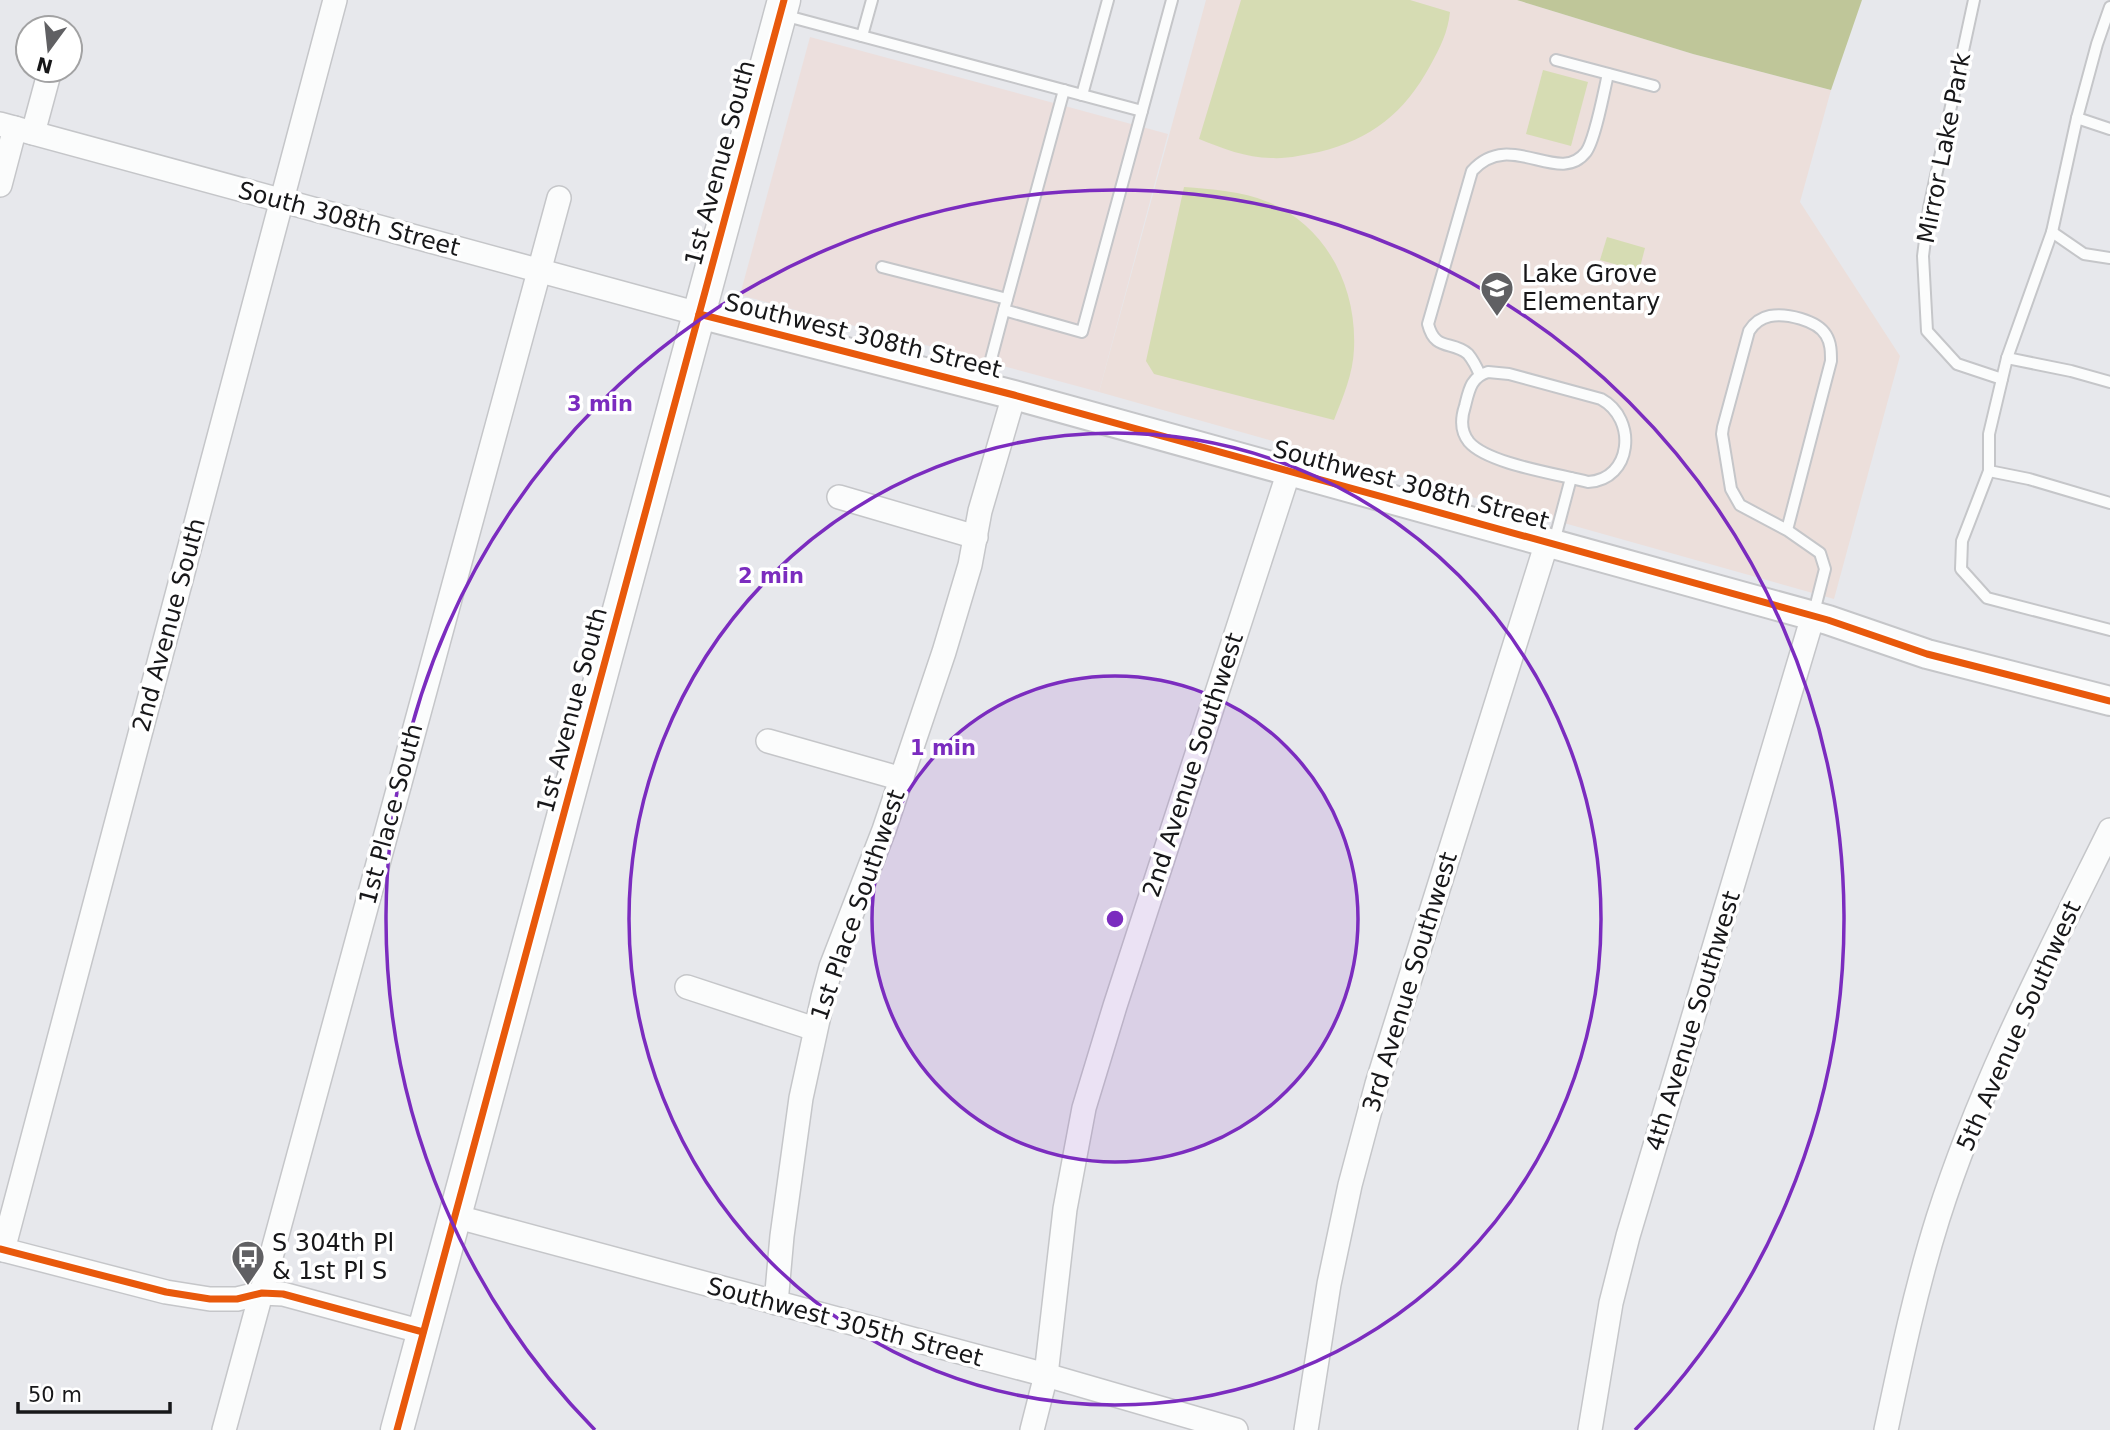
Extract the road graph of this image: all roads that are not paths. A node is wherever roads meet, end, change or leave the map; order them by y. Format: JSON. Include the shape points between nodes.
{"nodes":[{"id":1,"x":335,"y":0,"type":"edge"},
{"id":2,"x":872,"y":0,"type":"edge"},
{"id":3,"x":1108,"y":0,"type":"edge"},
{"id":4,"x":1172,"y":0,"type":"edge"},
{"id":5,"x":1974,"y":0,"type":"edge"},
{"id":6,"x":783,"y":7,"type":"edge"},
{"id":7,"x":2110,"y":7,"type":"edge"},
{"id":8,"x":862,"y":36,"type":"junction"},
{"id":9,"x":1556,"y":60,"type":"dead end"},
{"id":10,"x":1608,"y":74,"type":"junction"},
{"id":11,"x":42,"y":84,"type":"edge"},
{"id":12,"x":1654,"y":86,"type":"dead end"},
{"id":13,"x":1064,"y":90,"type":"junction"},
{"id":14,"x":1082,"y":95,"type":"junction"},
{"id":15,"x":1142,"y":111,"type":"junction"},
{"id":16,"x":2077,"y":118,"type":"junction"},
{"id":17,"x":16,"y":128,"type":"edge"},
{"id":18,"x":2110,"y":129,"type":"edge"},
{"id":19,"x":0,"y":186,"type":"edge"},
{"id":20,"x":559,"y":198,"type":"dead end"},
{"id":21,"x":281,"y":200,"type":"junction"},
{"id":22,"x":2052,"y":232,"type":"junction"},
{"id":23,"x":2110,"y":258,"type":"edge"},
{"id":24,"x":882,"y":267,"type":"dead end"},
{"id":25,"x":538,"y":271,"type":"junction"},
{"id":26,"x":1007,"y":299,"type":"junction"},
{"id":27,"x":1004,"y":310,"type":"junction"},
{"id":28,"x":699,"y":314,"type":"junction"},
{"id":29,"x":2007,"y":358,"type":"junction"},
{"id":30,"x":1480,"y":374,"type":"junction"},
{"id":31,"x":2002,"y":379,"type":"junction"},
{"id":32,"x":2110,"y":382,"type":"edge"},
{"id":33,"x":983,"y":388,"type":"junction"},
{"id":34,"x":1014,"y":395,"type":"junction"},
{"id":35,"x":1289,"y":471,"type":"junction"},
{"id":36,"x":1989,"y":471,"type":"junction"},
{"id":37,"x":1571,"y":478,"type":"junction"},
{"id":38,"x":839,"y":497,"type":"dead end"},
{"id":39,"x":2110,"y":503,"type":"edge"},
{"id":40,"x":1787,"y":530,"type":"junction"},
{"id":41,"x":976,"y":537,"type":"junction"},
{"id":42,"x":1550,"y":543,"type":"junction"},
{"id":43,"x":1814,"y":616,"type":"junction"},
{"id":44,"x":2110,"y":630,"type":"edge"},
{"id":45,"x":2110,"y":701,"type":"edge"},
{"id":46,"x":768,"y":741,"type":"dead end"},
{"id":47,"x":902,"y":779,"type":"junction"},
{"id":48,"x":2110,"y":830,"type":"edge"},
{"id":49,"x":687,"y":987,"type":"dead end"},
{"id":50,"x":815,"y":1029,"type":"junction"},
{"id":51,"x":454,"y":1216,"type":"junction"},
{"id":52,"x":2,"y":1250,"type":"edge"},
{"id":53,"x":262,"y":1293,"type":"junction"},
{"id":54,"x":776,"y":1303,"type":"junction"},
{"id":55,"x":423,"y":1332,"type":"junction"},
{"id":56,"x":1046,"y":1375,"type":"junction"},
{"id":57,"x":224,"y":1430,"type":"edge"},
{"id":58,"x":397,"y":1430,"type":"edge"},
{"id":59,"x":1031,"y":1430,"type":"edge"},
{"id":60,"x":1236,"y":1430,"type":"edge"},
{"id":61,"x":1306,"y":1430,"type":"edge"},
{"id":62,"x":1590,"y":1430,"type":"edge"},
{"id":63,"x":1886,"y":1430,"type":"edge"}],
"edges":[{"from":1,"to":21,"type":"street","name":"2nd Avenue South"},
{"from":2,"to":8,"type":"lane"},
{"from":3,"to":14,"type":"lane"},
{"from":4,"to":15,"type":"lane"},
{"from":5,"to":31,"type":"lane","name":"Mirror Lake Park","via":[[1929,208],[1923,256],[1927,331],[1957,364]]},
{"from":6,"to":8,"type":"lane"},
{"from":6,"to":28,"type":"main road","name":"1st Avenue South"},
{"from":7,"to":16,"type":"lane"},
{"from":8,"to":13,"type":"lane"},
{"from":9,"to":10,"type":"lane"},
{"from":10,"to":12,"type":"lane"},
{"from":10,"to":30,"type":"lane","via":[[1590,144],[1579,159],[1561,164],[1500,154],[1472,171],[1428,324],[1435,340],[1466,352]]},
{"from":11,"to":17,"type":"street"},
{"from":13,"to":14,"type":"lane"},
{"from":13,"to":26,"type":"lane"},
{"from":14,"to":15,"type":"lane"},
{"from":15,"to":27,"type":"lane","via":[[1082,332]]},
{"from":16,"to":18,"type":"lane"},
{"from":16,"to":22,"type":"lane"},
{"from":17,"to":19,"type":"street"},
{"from":17,"to":21,"type":"street","name":"South 308th Street"},
{"from":20,"to":25,"type":"street","name":"1st Place South"},
{"from":21,"to":25,"type":"street","name":"South 308th Street"},
{"from":21,"to":52,"type":"street","name":"2nd Avenue South"},
{"from":22,"to":23,"type":"lane","via":[[2084,254]]},
{"from":22,"to":29,"type":"lane"},
{"from":24,"to":26,"type":"lane"},
{"from":25,"to":28,"type":"street","name":"South 308th Street"},
{"from":25,"to":53,"type":"street","name":"1st Place South"},
{"from":26,"to":27,"type":"lane"},
{"from":27,"to":33,"type":"lane"},
{"from":28,"to":33,"type":"street","name":"Southwest 308th Street"},
{"from":28,"to":51,"type":"main road","name":"1st Avenue South"},
{"from":29,"to":31,"type":"lane"},
{"from":29,"to":32,"type":"lane"},
{"from":30,"to":37,"type":"lane","via":[[1471,384],[1462,413],[1467,440],[1489,455]]},
{"from":30,"to":37,"type":"lane","via":[[1509,374],[1601,399],[1616,410],[1625,436],[1616,470],[1598,482]]},
{"from":31,"to":36,"type":"lane","via":[[1989,434]]},
{"from":33,"to":34,"type":"street","name":"Southwest 308th Street"},
{"from":34,"to":35,"type":"street","name":"Southwest 308th Street"},
{"from":34,"to":41,"type":"street","name":"1st Place Southwest"},
{"from":35,"to":42,"type":"street","name":"Southwest 308th Street"},
{"from":35,"to":56,"type":"street","name":"2nd Avenue Southwest","via":[[1084,1108],[1065,1209]]},
{"from":36,"to":39,"type":"lane"},
{"from":36,"to":44,"type":"lane","via":[[1962,541],[1961,569],[1987,598]]},
{"from":37,"to":42,"type":"lane"},
{"from":38,"to":41,"type":"street"},
{"from":40,"to":40,"type":"lane","via":[[1832,350],[1819,327],[1773,315],[1762,318],[1749,331],[1722,434],[1734,498]]},
{"from":40,"to":43,"type":"lane","via":[[1820,553],[1824,562]]},
{"from":41,"to":47,"type":"street","name":"1st Place Southwest"},
{"from":42,"to":43,"type":"street","name":"Southwest 308th Street"},
{"from":42,"to":61,"type":"street","name":"3rd Avenue Southwest","via":[[1377,1084],[1329,1284]]},
{"from":43,"to":45,"type":"street","name":"Southwest 308th Street","via":[[1927,654]]},
{"from":43,"to":62,"type":"street","name":"4th Avenue Southwest","via":[[1628,1236],[1611,1303]]},
{"from":46,"to":47,"type":"street"},
{"from":47,"to":50,"type":"street","name":"1st Place Southwest","via":[[831,967]]},
{"from":48,"to":63,"type":"street","name":"5th Avenue Southwest","via":[[1985,1090],[1938,1218]]},
{"from":49,"to":50,"type":"street"},
{"from":50,"to":54,"type":"street","name":"1st Place Southwest","via":[[793,1149]]},
{"from":51,"to":54,"type":"street","name":"Southwest 305th Street"},
{"from":51,"to":55,"type":"main road","name":"1st Avenue South"},
{"from":52,"to":53,"type":"street","via":[[188,1296],[237,1299]]},
{"from":53,"to":55,"type":"street","via":[[283,1294]]},
{"from":53,"to":57,"type":"street","name":"1st Place South"},
{"from":54,"to":56,"type":"street","name":"Southwest 305th Street"},
{"from":55,"to":58,"type":"main road","name":"1st Avenue South"},
{"from":56,"to":59,"type":"street","name":"2nd Avenue Southwest"},
{"from":56,"to":60,"type":"street","name":"Southwest 305th Street"}]}
